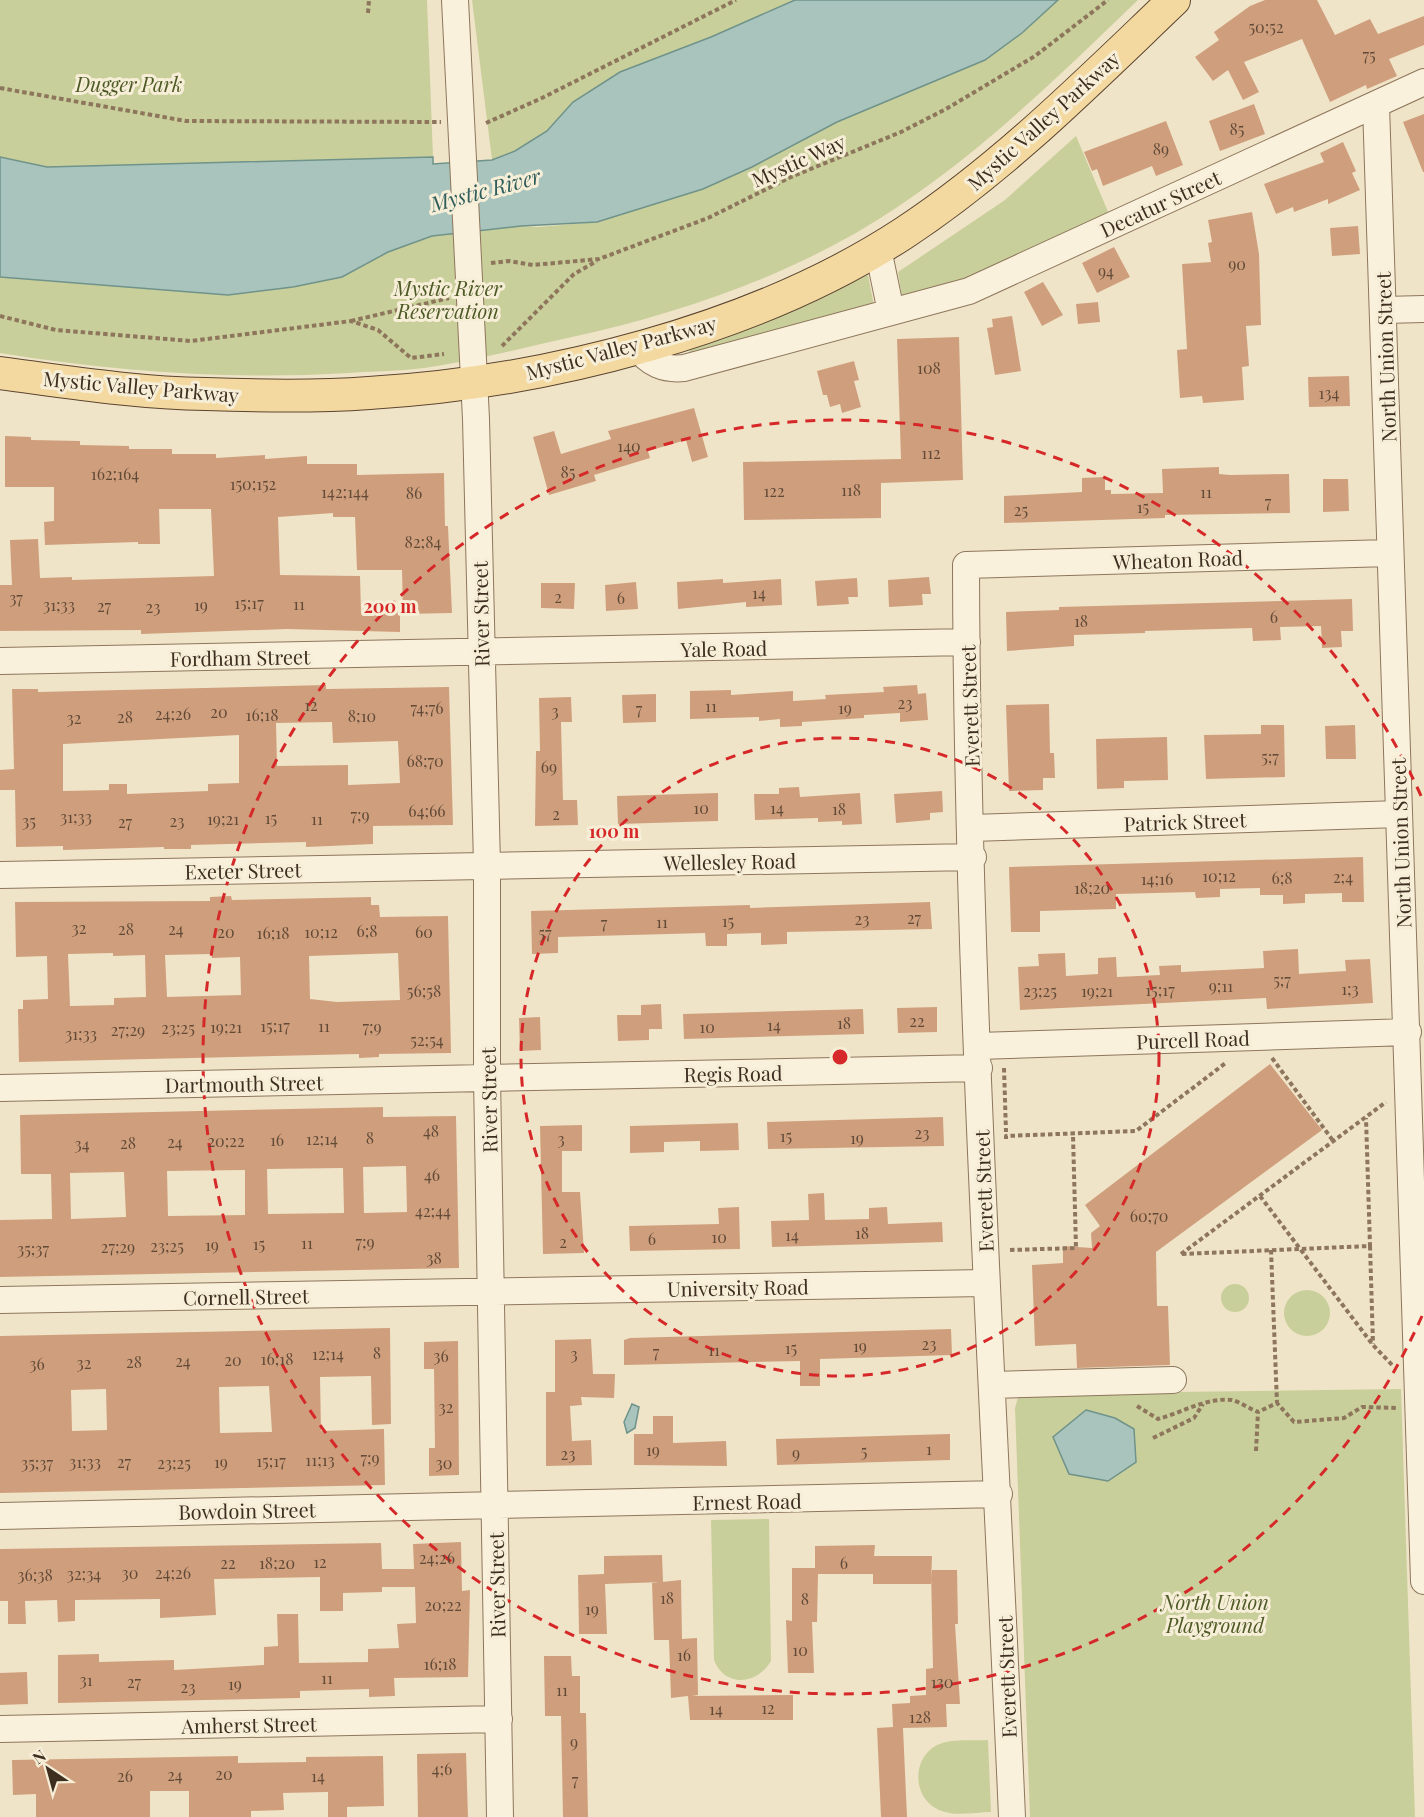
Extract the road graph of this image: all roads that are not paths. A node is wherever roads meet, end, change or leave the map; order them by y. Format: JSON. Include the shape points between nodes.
{"nodes":[{"id":1,"x":455,"y":0,"type":"edge"},
{"id":2,"x":1174,"y":0,"type":"edge"},
{"id":3,"x":1424,"y":82,"type":"edge"},
{"id":4,"x":1376,"y":105,"type":"junction"},
{"id":5,"x":878,"y":249,"type":"junction"},
{"id":6,"x":1424,"y":309,"type":"edge"},
{"id":7,"x":1384,"y":310,"type":"junction"},
{"id":8,"x":891,"y":312,"type":"junction"},
{"id":9,"x":638,"y":347,"type":"junction"},
{"id":10,"x":0,"y":373,"type":"edge"},
{"id":11,"x":475,"y":382,"type":"junction"},
{"id":12,"x":1389,"y":553,"type":"junction"},
{"id":13,"x":966,"y":566,"type":"joint"},
{"id":14,"x":967,"y":642,"type":"junction"},
{"id":15,"x":481,"y":653,"type":"junction"},
{"id":16,"x":0,"y":661,"type":"edge"},
{"id":17,"x":1399,"y":814,"type":"junction"},
{"id":18,"x":972,"y":828,"type":"junction"},
{"id":19,"x":973,"y":856,"type":"junction"},
{"id":20,"x":487,"y":865,"type":"junction"},
{"id":21,"x":0,"y":875,"type":"edge"},
{"id":22,"x":1414,"y":999,"type":"edge"},
{"id":23,"x":1408,"y":1032,"type":"junction"},
{"id":24,"x":979,"y":1057,"type":"junction"},
{"id":25,"x":487,"y":1078,"type":"junction"},
{"id":26,"x":0,"y":1088,"type":"edge"},
{"id":27,"x":985,"y":1283,"type":"junction"},
{"id":28,"x":492,"y":1292,"type":"junction"},
{"id":29,"x":0,"y":1300,"type":"edge"},
{"id":30,"x":1173,"y":1380,"type":"dead end"},
{"id":31,"x":992,"y":1385,"type":"junction"},
{"id":32,"x":1420,"y":1400,"type":"edge"},
{"id":33,"x":999,"y":1494,"type":"junction"},
{"id":34,"x":494,"y":1505,"type":"junction"},
{"id":35,"x":0,"y":1515,"type":"edge"},
{"id":36,"x":1424,"y":1581,"type":"edge"},
{"id":37,"x":499,"y":1719,"type":"junction"},
{"id":38,"x":0,"y":1729,"type":"edge"},
{"id":39,"x":500,"y":1817,"type":"edge"},
{"id":40,"x":1012,"y":1817,"type":"edge"}],
"edges":[{"from":1,"to":11,"type":"street","name":"River Street","via":[[474,122],[470,260]]},
{"from":2,"to":5,"type":"main road","name":"Mystic Valley Parkway","via":[[998,164]]},
{"from":3,"to":4,"type":"street","name":"Decatur Street"},
{"from":4,"to":7,"type":"street","name":"North Union Street"},
{"from":4,"to":8,"type":"street","name":"Decatur Street","via":[[969,291]]},
{"from":5,"to":8,"type":"street"},
{"from":5,"to":9,"type":"main road","name":"Mystic Valley Parkway","via":[[759,306]]},
{"from":6,"to":7,"type":"street"},
{"from":7,"to":12,"type":"street","name":"North Union Street"},
{"from":8,"to":9,"type":"street","name":"Decatur Street","via":[[684,368],[668,368],[648,360]]},
{"from":9,"to":11,"type":"main road","name":"Mystic Valley Parkway"},
{"from":10,"to":11,"type":"main road","name":"Mystic Valley Parkway","via":[[204,394],[368,393]]},
{"from":11,"to":15,"type":"street","name":"River Street"},
{"from":12,"to":13,"type":"street","name":"Wheaton Road"},
{"from":12,"to":17,"type":"street","name":"North Union Street"},
{"from":13,"to":14,"type":"street","name":"Everett Street"},
{"from":14,"to":15,"type":"street","name":"Yale Road"},
{"from":14,"to":18,"type":"street","name":"Everett Street"},
{"from":15,"to":16,"type":"street","name":"Fordham Street"},
{"from":15,"to":20,"type":"street","name":"River Street"},
{"from":17,"to":18,"type":"street","name":"Patrick Street"},
{"from":17,"to":22,"type":"street","name":"North Union Street"},
{"from":18,"to":19,"type":"street","name":"Everett Street"},
{"from":19,"to":20,"type":"street","name":"Wellesley Road"},
{"from":19,"to":24,"type":"street","name":"Everett Street"},
{"from":20,"to":21,"type":"street","name":"Exeter Street"},
{"from":20,"to":25,"type":"street","name":"River Street"},
{"from":22,"to":23,"type":"street","name":"North Union Street"},
{"from":23,"to":24,"type":"street","name":"Purcell Road"},
{"from":23,"to":32,"type":"street","name":"North Union Street"},
{"from":24,"to":25,"type":"street","name":"Regis Road"},
{"from":24,"to":27,"type":"street","name":"Everett Street"},
{"from":25,"to":26,"type":"street","name":"Dartmouth Street"},
{"from":25,"to":28,"type":"street","name":"River Street"},
{"from":27,"to":28,"type":"street","name":"University Road"},
{"from":27,"to":31,"type":"street","name":"Everett Street"},
{"from":28,"to":29,"type":"street","name":"Cornell Street"},
{"from":28,"to":34,"type":"street","name":"River Street"},
{"from":30,"to":31,"type":"street"},
{"from":31,"to":33,"type":"street","name":"Everett Street"},
{"from":32,"to":36,"type":"street","name":"North Union Street"},
{"from":33,"to":34,"type":"street","name":"Ernest Road"},
{"from":33,"to":40,"type":"street","name":"Everett Street"},
{"from":34,"to":35,"type":"street","name":"Bowdoin Street"},
{"from":34,"to":37,"type":"street","name":"River Street"},
{"from":37,"to":38,"type":"street","name":"Amherst Street"},
{"from":37,"to":39,"type":"street","name":"River Street"}]}
